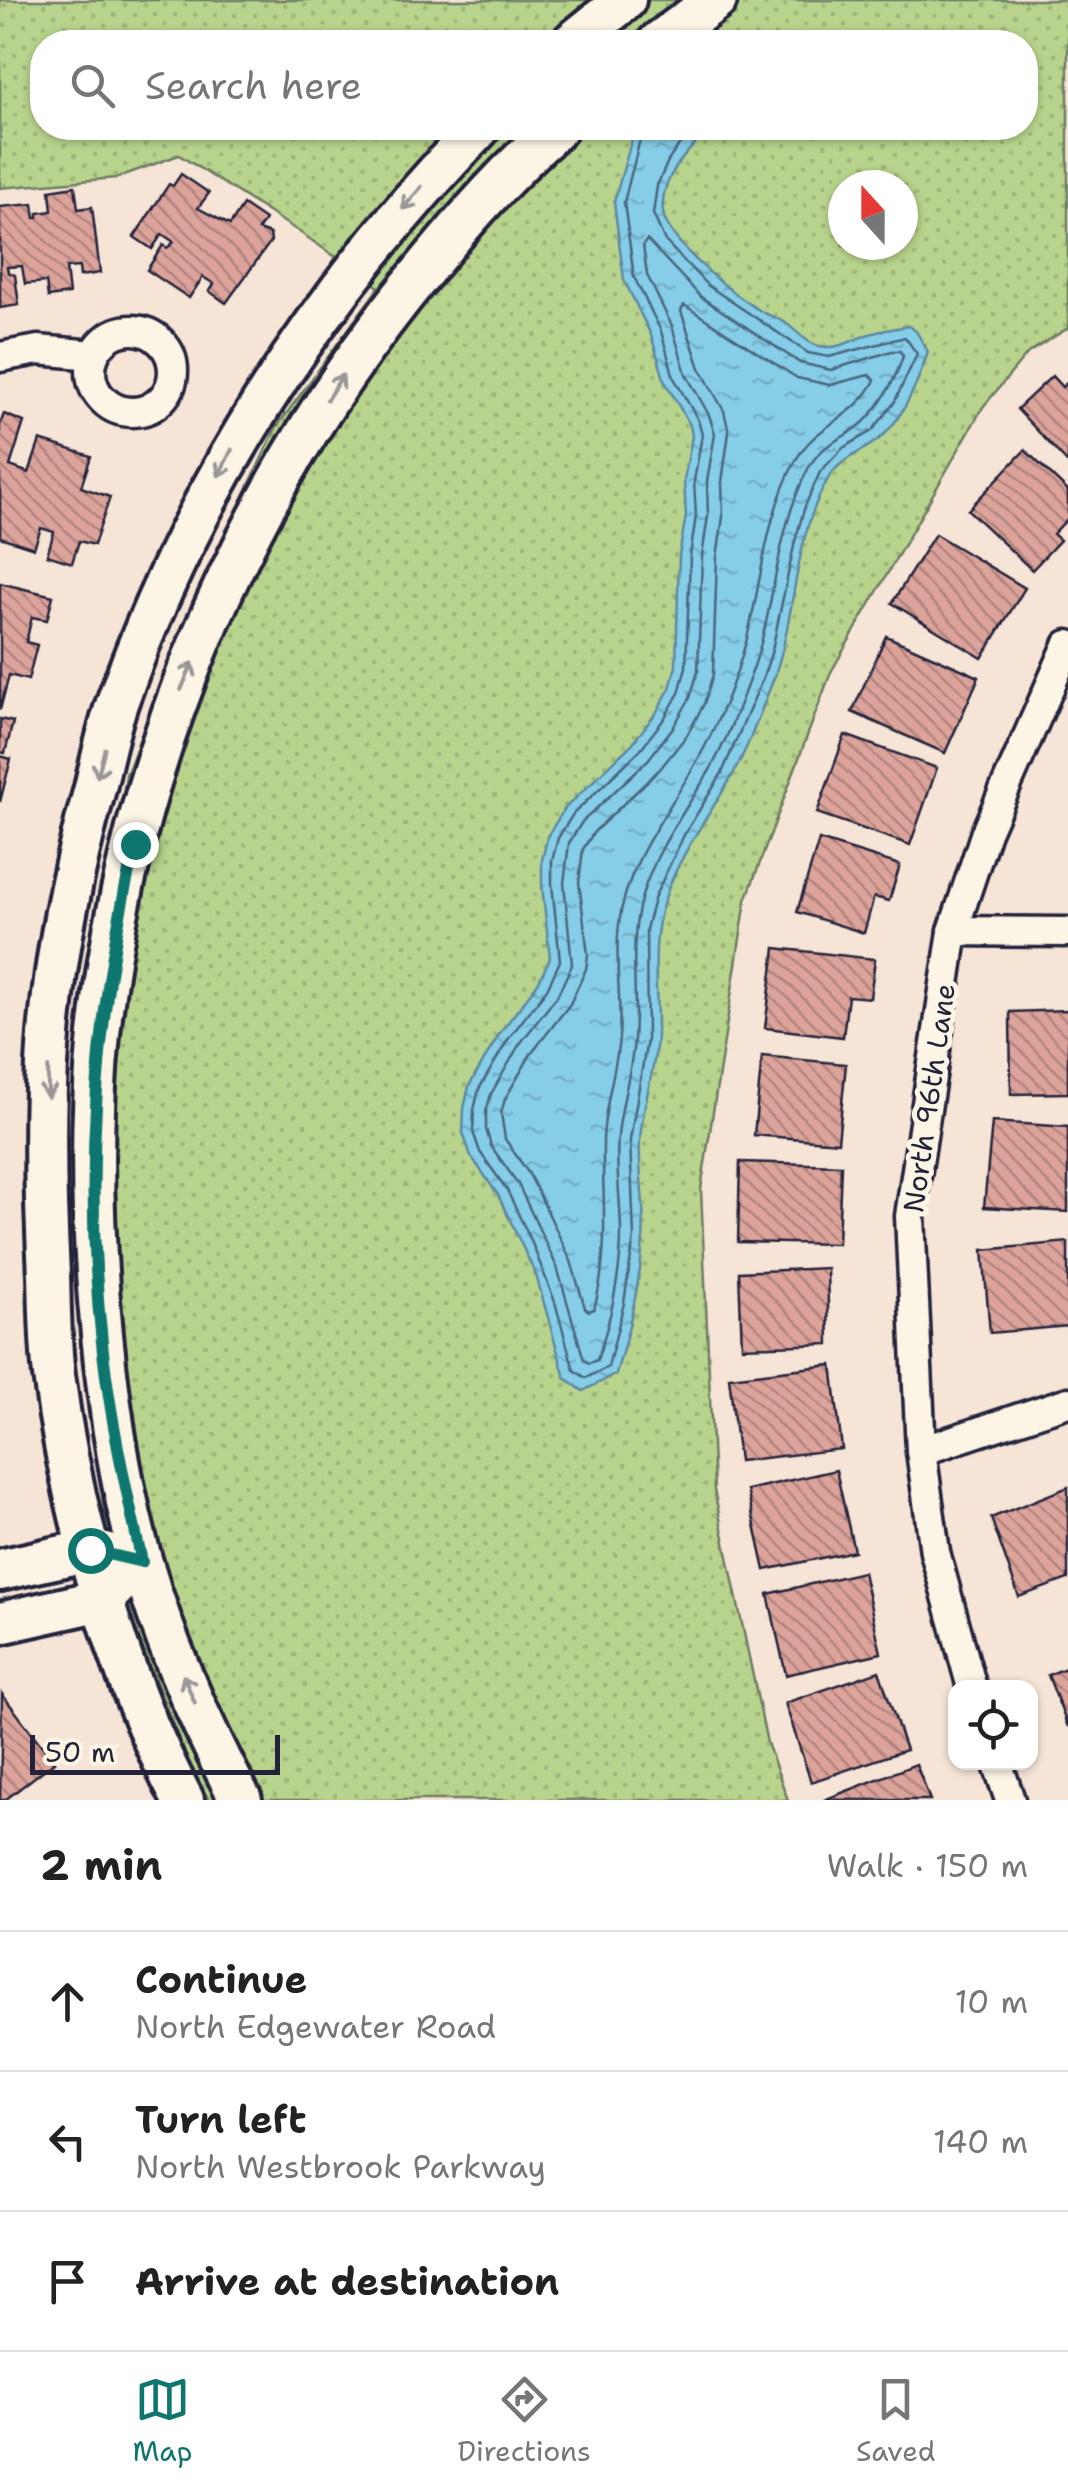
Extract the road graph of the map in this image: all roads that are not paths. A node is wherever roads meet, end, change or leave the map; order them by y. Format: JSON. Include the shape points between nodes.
{"nodes":[{"id":1,"x":626,"y":0,"type":"edge"},
{"id":2,"x":716,"y":0,"type":"edge"},
{"id":3,"x":588,"y":30,"type":"edge"},
{"id":4,"x":675,"y":30,"type":"edge"},
{"id":5,"x":468,"y":140,"type":"edge"},
{"id":6,"x":545,"y":140,"type":"edge"},
{"id":7,"x":94,"y":355,"type":"dead end"},
{"id":8,"x":0,"y":357,"type":"edge"},
{"id":9,"x":1068,"y":646,"type":"edge"},
{"id":10,"x":954,"y":931,"type":"junction"},
{"id":11,"x":1068,"y":932,"type":"edge"},
{"id":12,"x":1068,"y":1402,"type":"edge"},
{"id":13,"x":921,"y":1451,"type":"junction"},
{"id":14,"x":90,"y":1550,"type":"junction"},
{"id":15,"x":142,"y":1562,"type":"junction"},
{"id":16,"x":0,"y":1570,"type":"edge"},
{"id":17,"x":102,"y":1600,"type":"junction"},
{"id":18,"x":0,"y":1623,"type":"edge"},
{"id":19,"x":970,"y":1680,"type":"edge"},
{"id":20,"x":1000,"y":1770,"type":"edge"},
{"id":21,"x":183,"y":1800,"type":"edge"},
{"id":22,"x":241,"y":1800,"type":"edge"},
{"id":23,"x":1010,"y":1800,"type":"edge"}],
"edges":[{"from":1,"to":3,"type":"street"},
{"from":2,"to":4,"type":"street"},
{"from":5,"to":14,"type":"street","one_way":true,"via":[[392,223],[265,397],[176,560],[117,702],[79,850],[48,1048],[54,1374]]},
{"from":15,"to":6,"type":"street","one_way":true,"via":[[103,1352],[93,1223],[94,1114],[117,921],[169,718],[241,552],[342,376],[456,229]]},
{"from":7,"to":8,"type":"street","via":[[38,350]]},
{"from":9,"to":10,"type":"street","name":"North 96th Lane","via":[[986,832]]},
{"from":10,"to":11,"type":"street"},
{"from":10,"to":13,"type":"street","name":"North 96th Lane","via":[[910,1216]]},
{"from":12,"to":13,"type":"street"},
{"from":13,"to":19,"type":"street","name":"North 96th Lane","via":[[935,1552]]},
{"from":14,"to":15,"type":"street"},
{"from":14,"to":16,"type":"street"},
{"from":14,"to":17,"type":"street"},
{"from":15,"to":17,"type":"street"},
{"from":22,"to":15,"type":"street","one_way":true,"via":[[188,1686]]},
{"from":17,"to":18,"type":"street"},
{"from":17,"to":21,"type":"street"},
{"from":20,"to":23,"type":"street"}]}
